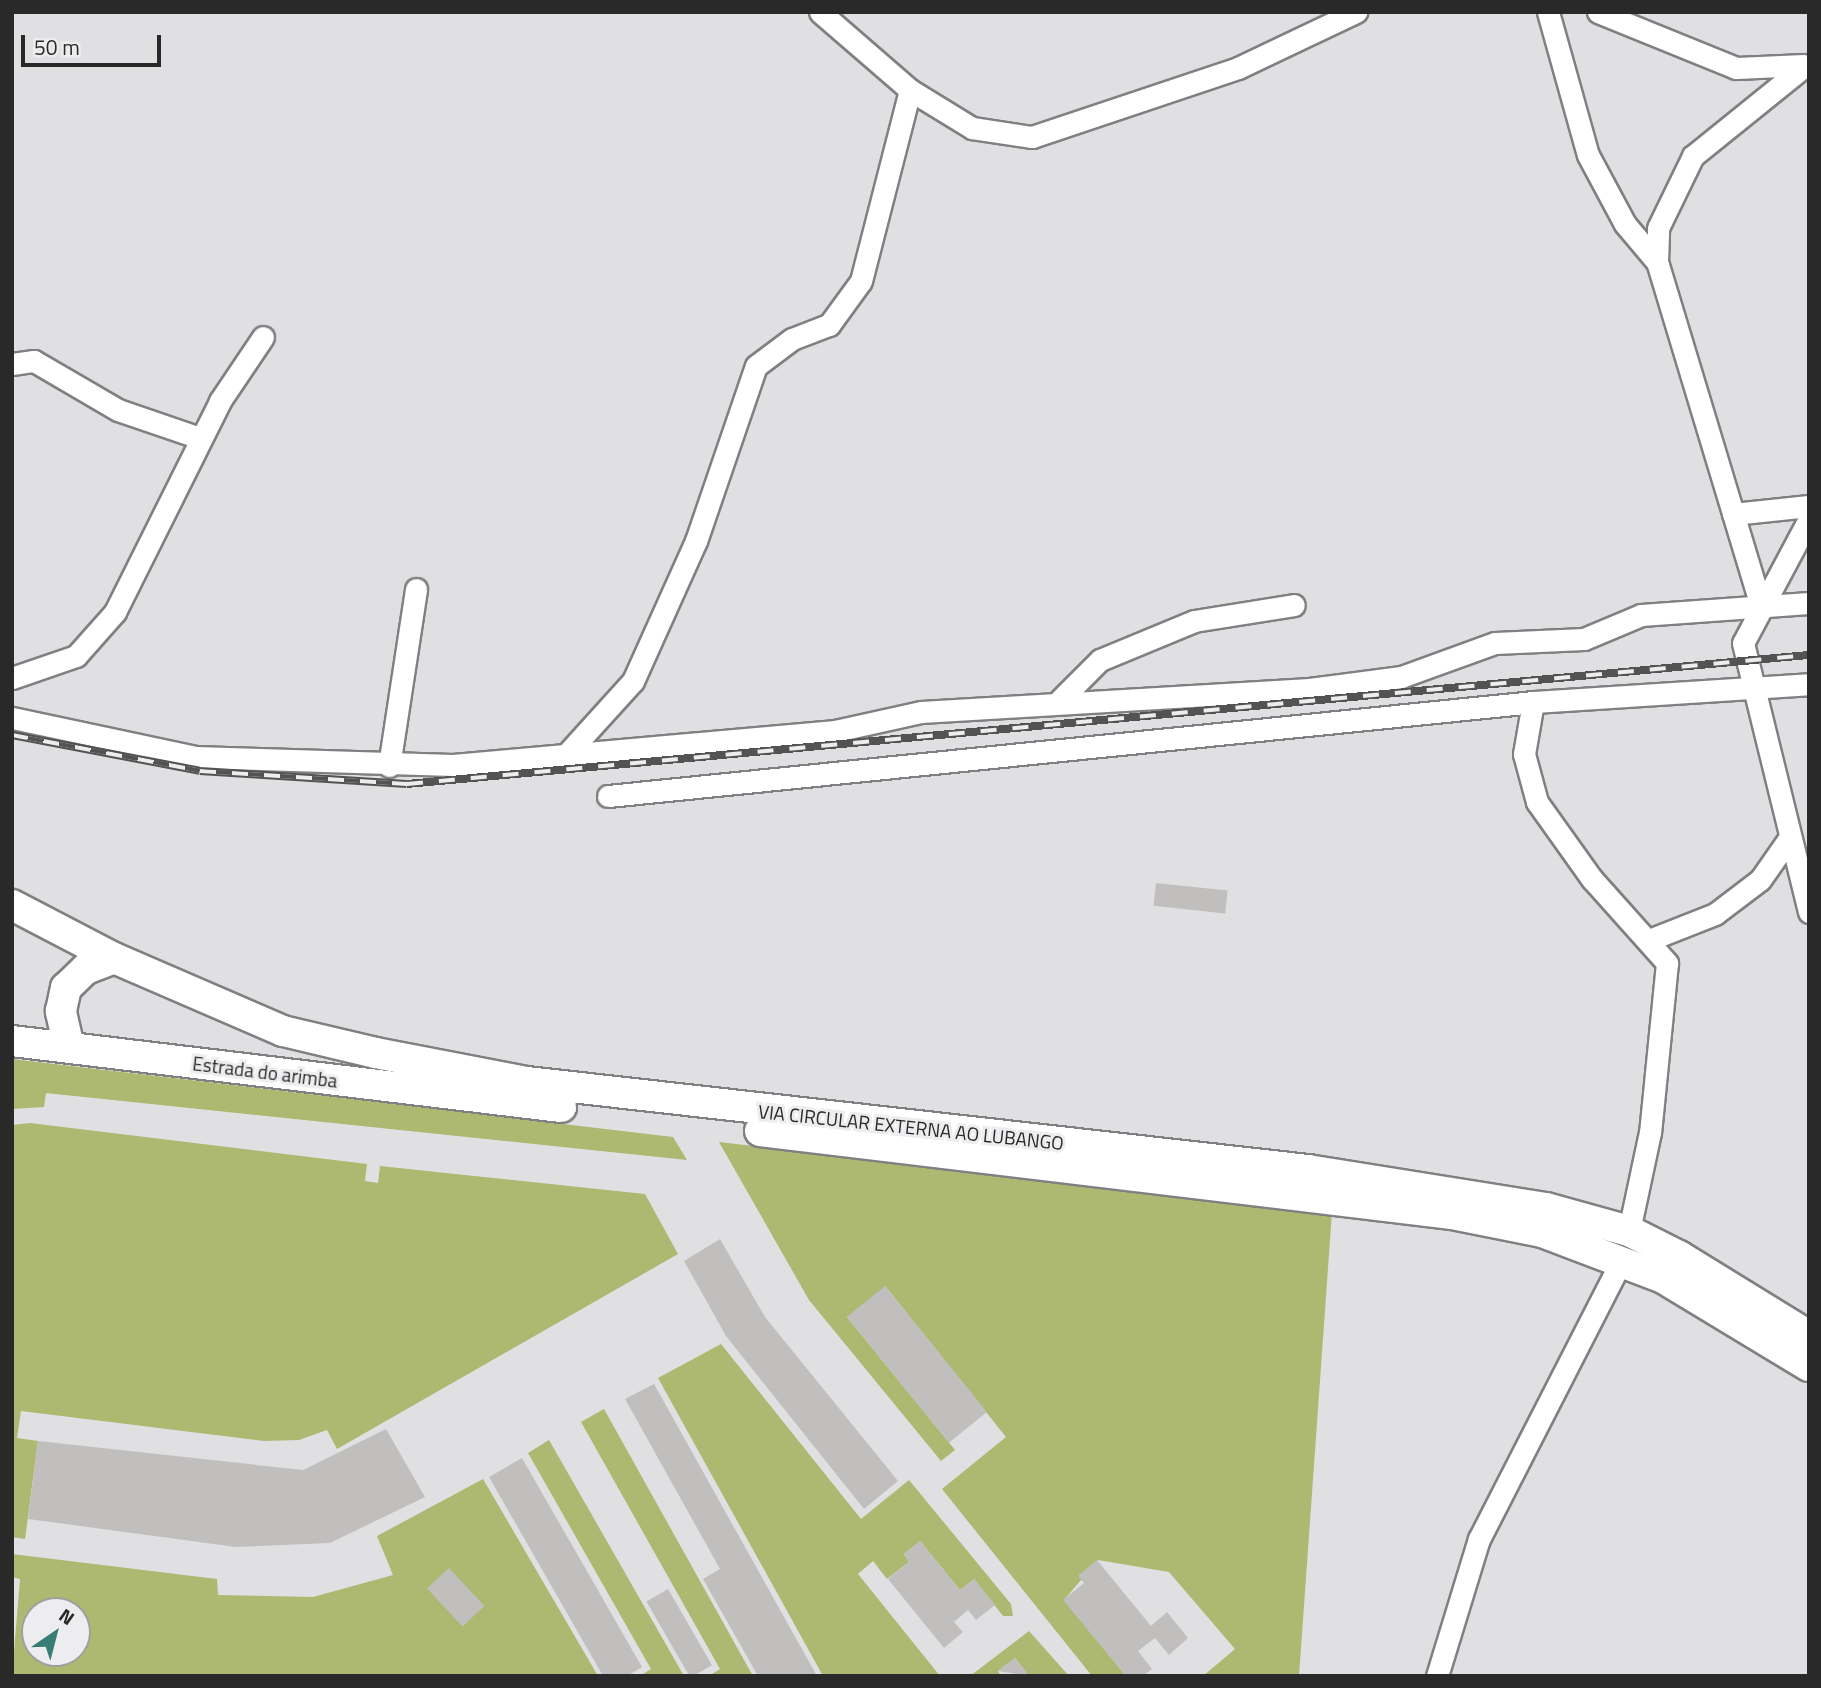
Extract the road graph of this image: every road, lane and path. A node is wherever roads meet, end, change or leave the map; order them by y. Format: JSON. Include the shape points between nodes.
{"nodes":[{"id":1,"x":820,"y":12,"type":"edge"},
{"id":2,"x":1356,"y":12,"type":"edge"},
{"id":3,"x":1548,"y":12,"type":"edge"},
{"id":4,"x":1598,"y":12,"type":"edge"},
{"id":5,"x":1806,"y":63,"type":"edge"},
{"id":6,"x":910,"y":90,"type":"junction"},
{"id":7,"x":1657,"y":262,"type":"junction"},
{"id":8,"x":263,"y":337,"type":"dead end"},
{"id":9,"x":12,"y":364,"type":"edge"},
{"id":10,"x":200,"y":438,"type":"junction"},
{"id":11,"x":1809,"y":506,"type":"edge"},
{"id":12,"x":1733,"y":514,"type":"junction"},
{"id":13,"x":1809,"y":519,"type":"edge"},
{"id":14,"x":416,"y":589,"type":"dead end"},
{"id":15,"x":1809,"y":603,"type":"edge"},
{"id":16,"x":1294,"y":605,"type":"dead end"},
{"id":17,"x":1761,"y":606,"type":"junction"},
{"id":18,"x":12,"y":678,"type":"edge"},
{"id":19,"x":1809,"y":684,"type":"edge"},
{"id":20,"x":1751,"y":690,"type":"junction"},
{"id":21,"x":1060,"y":700,"type":"junction"},
{"id":22,"x":1533,"y":702,"type":"junction"},
{"id":23,"x":12,"y":718,"type":"edge"},
{"id":24,"x":565,"y":756,"type":"junction"},
{"id":25,"x":389,"y":766,"type":"junction"},
{"id":26,"x":608,"y":796,"type":"dead end"},
{"id":27,"x":1788,"y":840,"type":"junction"},
{"id":28,"x":12,"y":905,"type":"edge"},
{"id":29,"x":1809,"y":912,"type":"edge"},
{"id":30,"x":1649,"y":940,"type":"junction"},
{"id":31,"x":114,"y":958,"type":"junction"},
{"id":32,"x":12,"y":1041,"type":"edge"},
{"id":33,"x":69,"y":1047,"type":"junction"},
{"id":34,"x":517,"y":1102,"type":"joint"},
{"id":35,"x":1625,"y":1245,"type":"junction"},
{"id":36,"x":1809,"y":1336,"type":"edge"},
{"id":37,"x":1809,"y":1366,"type":"edge"},
{"id":38,"x":1437,"y":1676,"type":"edge"}],
"edges":[{"from":1,"to":6,"type":"street"},
{"from":2,"to":6,"type":"street","via":[[1238,68],[1032,137],[972,128]]},
{"from":3,"to":7,"type":"street","via":[[1588,155],[1625,224]]},
{"from":4,"to":5,"type":"street","via":[[1736,68]]},
{"from":5,"to":7,"type":"street","via":[[1693,156],[1667,203]]},
{"from":6,"to":24,"type":"street","via":[[861,281],[829,325],[792,339],[756,366],[696,541],[633,681]]},
{"from":7,"to":12,"type":"street"},
{"from":8,"to":10,"type":"street"},
{"from":9,"to":10,"type":"street","via":[[34,361],[118,410]]},
{"from":10,"to":18,"type":"street","via":[[115,612],[76,656]]},
{"from":11,"to":12,"type":"street"},
{"from":12,"to":17,"type":"street"},
{"from":13,"to":17,"type":"street"},
{"from":14,"to":25,"type":"street"},
{"from":15,"to":17,"type":"street"},
{"from":16,"to":21,"type":"street","via":[[1194,621],[1100,660]]},
{"from":17,"to":20,"type":"street","via":[[1743,643]]},
{"from":17,"to":21,"type":"street","via":[[1641,615],[1584,639],[1495,643],[1401,677],[1309,690]]},
{"from":19,"to":20,"type":"street"},
{"from":20,"to":22,"type":"street"},
{"from":20,"to":27,"type":"street"},
{"from":21,"to":24,"type":"street","via":[[921,712],[835,731]]},
{"from":22,"to":26,"type":"street"},
{"from":22,"to":30,"type":"street","via":[[1524,754],[1537,802],[1592,879]]},
{"from":23,"to":25,"type":"street","via":[[195,757]]},
{"from":24,"to":25,"type":"street"},
{"from":27,"to":29,"type":"street"},
{"from":27,"to":30,"type":"street","via":[[1760,880],[1715,914]]},
{"from":28,"to":31,"type":"main road","name":"VIA CIRCULAR EXTERNA AO LUBANGO"},
{"from":30,"to":35,"type":"street","via":[[1667,964],[1650,1132]]},
{"from":31,"to":33,"type":"main road","via":[[86,969],[66,988],[61,1011]]},
{"from":31,"to":35,"type":"main road","name":"VIA CIRCULAR EXTERNA AO LUBANGO","via":[[283,1031],[527,1082],[1421,1185]]},
{"from":32,"to":33,"type":"main road","name":"Estrada do arimba"},
{"from":33,"to":34,"type":"main road","name":"Estrada do arimba"},
{"from":34,"to":35,"type":"main road","name":"VIA CIRCULAR EXTERNA AO LUBANGO","via":[[1452,1214]]},
{"from":35,"to":36,"type":"main road","name":"VIA CIRCULAR EXTERNA AO LUBANGO"},
{"from":35,"to":37,"type":"main road","name":"VIA CIRCULAR EXTERNA AO LUBANGO"},
{"from":35,"to":38,"type":"street","via":[[1479,1539]]}]}
